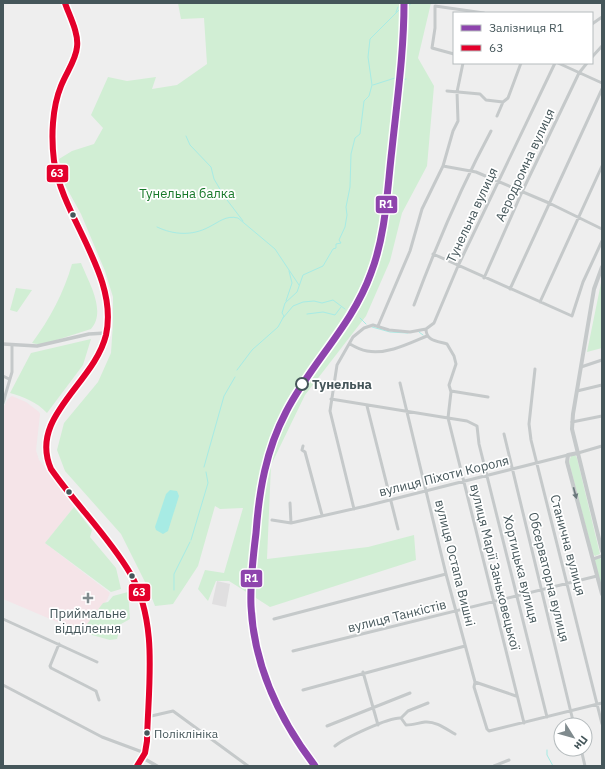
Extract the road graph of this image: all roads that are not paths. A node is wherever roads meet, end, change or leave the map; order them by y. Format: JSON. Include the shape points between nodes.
{"nodes":[{"id":1,"x":65,"y":3,"type":"edge"},
{"id":2,"x":457,"y":3,"type":"edge"},
{"id":3,"x":457,"y":8,"type":"junction"},
{"id":4,"x":474,"y":12,"type":"edge"},
{"id":5,"x":602,"y":17,"type":"edge"},
{"id":6,"x":593,"y":23,"type":"edge"},
{"id":7,"x":602,"y":46,"type":"edge"},
{"id":8,"x":453,"y":54,"type":"edge"},
{"id":9,"x":593,"y":56,"type":"edge"},
{"id":10,"x":463,"y":64,"type":"edge"},
{"id":11,"x":521,"y":64,"type":"edge"},
{"id":12,"x":555,"y":64,"type":"edge"},
{"id":13,"x":560,"y":64,"type":"edge"},
{"id":14,"x":586,"y":64,"type":"edge"},
{"id":15,"x":579,"y":73,"type":"junction"},
{"id":16,"x":602,"y":83,"type":"edge"},
{"id":17,"x":602,"y":89,"type":"edge"},
{"id":18,"x":447,"y":90,"type":"dead end"},
{"id":19,"x":457,"y":92,"type":"junction"},
{"id":20,"x":503,"y":102,"type":"junction"},
{"id":21,"x":497,"y":116,"type":"dead end"},
{"id":22,"x":491,"y":131,"type":"dead end"},
{"id":23,"x":602,"y":166,"type":"edge"},
{"id":24,"x":442,"y":168,"type":"junction"},
{"id":25,"x":470,"y":170,"type":"junction"},
{"id":26,"x":498,"y":181,"type":"junction"},
{"id":27,"x":522,"y":192,"type":"junction"},
{"id":28,"x":549,"y":204,"type":"junction"},
{"id":29,"x":578,"y":218,"type":"junction"},
{"id":30,"x":602,"y":229,"type":"edge"},
{"id":31,"x":602,"y":241,"type":"edge"},
{"id":32,"x":433,"y":254,"type":"junction"},
{"id":33,"x":458,"y":266,"type":"junction"},
{"id":34,"x":602,"y":268,"type":"edge"},
{"id":35,"x":484,"y":278,"type":"junction"},
{"id":36,"x":510,"y":289,"type":"junction"},
{"id":37,"x":540,"y":302,"type":"junction"},
{"id":38,"x":414,"y":305,"type":"dead end"},
{"id":39,"x":378,"y":326,"type":"junction"},
{"id":40,"x":426,"y":329,"type":"junction"},
{"id":41,"x":106,"y":333,"type":"junction"},
{"id":42,"x":428,"y":336,"type":"junction"},
{"id":43,"x":3,"y":344,"type":"edge"},
{"id":44,"x":350,"y":344,"type":"junction"},
{"id":45,"x":12,"y":345,"type":"junction"},
{"id":46,"x":602,"y":360,"type":"edge"},
{"id":47,"x":581,"y":367,"type":"junction"},
{"id":48,"x":536,"y":369,"type":"dead end"},
{"id":49,"x":3,"y":376,"type":"edge"},
{"id":50,"x":9,"y":379,"type":"junction"},
{"id":51,"x":400,"y":383,"type":"dead end"},
{"id":52,"x":602,"y":386,"type":"edge"},
{"id":53,"x":451,"y":391,"type":"junction"},
{"id":54,"x":577,"y":391,"type":"junction"},
{"id":55,"x":488,"y":397,"type":"dead end"},
{"id":56,"x":331,"y":399,"type":"junction"},
{"id":57,"x":3,"y":403,"type":"edge"},
{"id":58,"x":367,"y":406,"type":"junction"},
{"id":59,"x":407,"y":412,"type":"junction"},
{"id":60,"x":602,"y":416,"type":"edge"},
{"id":61,"x":448,"y":418,"type":"junction"},
{"id":62,"x":572,"y":422,"type":"junction"},
{"id":63,"x":504,"y":434,"type":"dead end"},
{"id":64,"x":303,"y":446,"type":"dead end"},
{"id":65,"x":602,"y":446,"type":"edge"},
{"id":66,"x":578,"y":453,"type":"junction"},
{"id":67,"x":568,"y":455,"type":"junction"},
{"id":68,"x":537,"y":464,"type":"junction"},
{"id":69,"x":512,"y":469,"type":"junction"},
{"id":70,"x":488,"y":475,"type":"junction"},
{"id":71,"x":464,"y":480,"type":"junction"},
{"id":72,"x":427,"y":490,"type":"junction"},
{"id":73,"x":390,"y":500,"type":"junction"},
{"id":74,"x":290,"y":504,"type":"dead end"},
{"id":75,"x":354,"y":509,"type":"junction"},
{"id":76,"x":322,"y":515,"type":"junction"},
{"id":77,"x":272,"y":520,"type":"dead end"},
{"id":78,"x":291,"y":523,"type":"junction"},
{"id":79,"x":398,"y":529,"type":"dead end"},
{"id":80,"x":602,"y":551,"type":"edge"},
{"id":81,"x":602,"y":556,"type":"edge"},
{"id":82,"x":593,"y":559,"type":"junction"},
{"id":83,"x":446,"y":574,"type":"junction"},
{"id":84,"x":598,"y":576,"type":"junction"},
{"id":85,"x":568,"y":584,"type":"junction"},
{"id":86,"x":542,"y":590,"type":"junction"},
{"id":87,"x":602,"y":594,"type":"edge"},
{"id":88,"x":518,"y":596,"type":"junction"},
{"id":89,"x":494,"y":602,"type":"junction"},
{"id":90,"x":457,"y":612,"type":"junction"},
{"id":91,"x":3,"y":619,"type":"edge"},
{"id":92,"x":274,"y":619,"type":"dead end"},
{"id":93,"x":59,"y":644,"type":"junction"},
{"id":94,"x":465,"y":646,"type":"junction"},
{"id":95,"x":294,"y":651,"type":"dead end"},
{"id":96,"x":97,"y":662,"type":"dead end"},
{"id":97,"x":363,"y":672,"type":"junction"},
{"id":98,"x":475,"y":682,"type":"junction"},
{"id":99,"x":3,"y":684,"type":"edge"},
{"id":100,"x":303,"y":690,"type":"dead end"},
{"id":101,"x":410,"y":693,"type":"dead end"},
{"id":102,"x":516,"y":696,"type":"junction"},
{"id":103,"x":99,"y":700,"type":"dead end"},
{"id":104,"x":428,"y":703,"type":"dead end"},
{"id":105,"x":602,"y":703,"type":"edge"},
{"id":106,"x":597,"y":704,"type":"junction"},
{"id":107,"x":373,"y":708,"type":"junction"},
{"id":108,"x":570,"y":710,"type":"junction"},
{"id":109,"x":148,"y":717,"type":"junction"},
{"id":110,"x":547,"y":717,"type":"junction"},
{"id":111,"x":572,"y":717,"type":"edge"},
{"id":112,"x":401,"y":718,"type":"junction"},
{"id":113,"x":524,"y":723,"type":"junction"},
{"id":114,"x":602,"y":724,"type":"edge"},
{"id":115,"x":378,"y":725,"type":"junction"},
{"id":116,"x":327,"y":726,"type":"dead end"},
{"id":117,"x":455,"y":734,"type":"dead end"},
{"id":118,"x":335,"y":746,"type":"dead end"},
{"id":119,"x":145,"y":753,"type":"junction"},
{"id":120,"x":143,"y":758,"type":"junction"},
{"id":121,"x":509,"y":760,"type":"dead end"},
{"id":122,"x":151,"y":764,"type":"edge"},
{"id":123,"x":137,"y":766,"type":"edge"},
{"id":124,"x":157,"y":766,"type":"edge"},
{"id":125,"x":248,"y":766,"type":"edge"},
{"id":126,"x":494,"y":766,"type":"edge"}],
"edges":[{"from":1,"to":41,"type":"main road","via":[[77,46],[57,102],[53,131],[54,160],[63,194],[104,286],[107,304]]},
{"from":2,"to":3,"type":"street"},
{"from":3,"to":4,"type":"street"},
{"from":3,"to":8,"type":"street","via":[[435,6],[432,48]]},
{"from":5,"to":6,"type":"street"},
{"from":7,"to":9,"type":"street"},
{"from":10,"to":19,"type":"street"},
{"from":11,"to":20,"type":"street","via":[[508,98]]},
{"from":12,"to":26,"type":"street","name":"Тунельна вулиця"},
{"from":13,"to":15,"type":"street"},
{"from":14,"to":15,"type":"street","name":"Аеродромна вулиця"},
{"from":15,"to":16,"type":"street"},
{"from":15,"to":27,"type":"street","name":"Аеродромна вулиця"},
{"from":17,"to":28,"type":"street"},
{"from":18,"to":19,"type":"street"},
{"from":19,"to":20,"type":"street","via":[[480,94],[486,100]]},
{"from":19,"to":24,"type":"street","via":[[458,121]]},
{"from":20,"to":21,"type":"street"},
{"from":22,"to":25,"type":"street"},
{"from":23,"to":29,"type":"street"},
{"from":24,"to":25,"type":"street"},
{"from":24,"to":39,"type":"street","via":[[422,209],[406,259]]},
{"from":25,"to":26,"type":"street"},
{"from":25,"to":32,"type":"street"},
{"from":26,"to":27,"type":"street"},
{"from":26,"to":33,"type":"street","name":"Тунельна вулиця"},
{"from":27,"to":28,"type":"street"},
{"from":27,"to":35,"type":"street","name":"Аеродромна вулиця"},
{"from":28,"to":29,"type":"street"},
{"from":28,"to":36,"type":"street"},
{"from":29,"to":30,"type":"street"},
{"from":29,"to":37,"type":"street"},
{"from":31,"to":37,"type":"street","via":[[583,282],[572,316]]},
{"from":32,"to":33,"type":"street"},
{"from":32,"to":38,"type":"street"},
{"from":33,"to":35,"type":"street"},
{"from":33,"to":40,"type":"street","name":"Тунельна вулиця","via":[[435,321]]},
{"from":34,"to":47,"type":"main road","via":[[594,289]]},
{"from":35,"to":36,"type":"street"},
{"from":36,"to":37,"type":"street"},
{"from":39,"to":40,"type":"street","via":[[402,332]]},
{"from":39,"to":44,"type":"street","via":[[364,328],[353,337]]},
{"from":40,"to":42,"type":"street"},
{"from":41,"to":45,"type":"street","via":[[89,334],[37,346]]},
{"from":41,"to":109,"type":"main road","via":[[97,359],[51,423],[45,447],[52,469],[120,557],[143,603],[148,631]]},
{"from":42,"to":44,"type":"street","via":[[401,347],[381,351],[367,351]]},
{"from":42,"to":53,"type":"street","name":"вулиця Марії Заньковецької","via":[[436,342],[447,344],[454,356]]},
{"from":43,"to":45,"type":"street"},
{"from":44,"to":56,"type":"street","via":[[337,365]]},
{"from":45,"to":50,"type":"street","via":[[13,364]]},
{"from":46,"to":47,"type":"street"},
{"from":47,"to":54,"type":"main road"},
{"from":48,"to":68,"type":"street","name":"Станична вулиця","via":[[529,424]]},
{"from":49,"to":50,"type":"street"},
{"from":50,"to":57,"type":"street"},
{"from":51,"to":59,"type":"street","name":"вулиця Остапа Вишні"},
{"from":52,"to":54,"type":"street"},
{"from":53,"to":55,"type":"street"},
{"from":53,"to":61,"type":"street","name":"вулиця Марії Заньковецької"},
{"from":54,"to":62,"type":"main road"},
{"from":56,"to":58,"type":"street"},
{"from":56,"to":75,"type":"street","via":[[333,426]]},
{"from":58,"to":59,"type":"street"},
{"from":58,"to":73,"type":"street"},
{"from":59,"to":61,"type":"street"},
{"from":59,"to":72,"type":"street","name":"вулиця Остапа Вишні"},
{"from":60,"to":62,"type":"street"},
{"from":61,"to":70,"type":"street","name":"Хортицька вулиця","via":[[467,421],[477,426]]},
{"from":61,"to":71,"type":"street","name":"вулиця Марії Заньковецької"},
{"from":62,"to":66,"type":"main road"},
{"from":63,"to":69,"type":"street","name":"Обсерваторна вулиця"},
{"from":64,"to":76,"type":"street","via":[[302,450],[305,452]]},
{"from":65,"to":66,"type":"street","name":"вулиця Піхоти Короля"},
{"from":66,"to":67,"type":"main road","name":"вулиця Піхоти Короля"},
{"from":66,"to":80,"type":"main road"},
{"from":67,"to":68,"type":"street","name":"вулиця Піхоти Короля"},
{"from":67,"to":82,"type":"main road","one_way":true,"via":[[567,462]]},
{"from":68,"to":69,"type":"street","name":"вулиця Піхоти Короля"},
{"from":68,"to":85,"type":"street","name":"Станична вулиця"},
{"from":69,"to":70,"type":"street","name":"вулиця Піхоти Короля"},
{"from":69,"to":86,"type":"street","name":"Обсерваторна вулиця"},
{"from":70,"to":71,"type":"street","name":"вулиця Піхоти Короля"},
{"from":70,"to":88,"type":"street","name":"Хортицька вулиця"},
{"from":71,"to":72,"type":"street","name":"вулиця Піхоти Короля"},
{"from":71,"to":89,"type":"street","name":"вулиця Марії Заньковецької"},
{"from":72,"to":73,"type":"street","name":"вулиця Піхоти Короля"},
{"from":72,"to":83,"type":"street","name":"вулиця Остапа Вишні"},
{"from":73,"to":75,"type":"street","name":"вулиця Піхоти Короля"},
{"from":73,"to":79,"type":"street"},
{"from":74,"to":78,"type":"street"},
{"from":75,"to":76,"type":"street","name":"вулиця Піхоти Короля"},
{"from":76,"to":78,"type":"street","name":"вулиця Піхоти Короля"},
{"from":77,"to":78,"type":"street","name":"вулиця Піхоти Короля"},
{"from":81,"to":82,"type":"street"},
{"from":82,"to":84,"type":"main road"},
{"from":83,"to":90,"type":"street","name":"вулиця Остапа Вишні"},
{"from":83,"to":92,"type":"street"},
{"from":84,"to":85,"type":"street","name":"вулиця Танкістів"},
{"from":84,"to":87,"type":"main road"},
{"from":85,"to":86,"type":"street","name":"вулиця Танкістів"},
{"from":85,"to":106,"type":"street","name":"Станична вулиця"},
{"from":86,"to":88,"type":"street","name":"вулиця Танкістів"},
{"from":86,"to":108,"type":"street","name":"Обсерваторна вулиця"},
{"from":88,"to":89,"type":"street","name":"вулиця Танкістів"},
{"from":88,"to":110,"type":"street","name":"Хортицька вулиця"},
{"from":89,"to":90,"type":"street","name":"вулиця Танкістів"},
{"from":89,"to":102,"type":"street","name":"вулиця Марії Заньковецької"},
{"from":90,"to":94,"type":"street","name":"вулиця Остапа Вишні"},
{"from":90,"to":95,"type":"street","name":"вулиця Танкістів"},
{"from":91,"to":93,"type":"street"},
{"from":93,"to":96,"type":"street"},
{"from":93,"to":103,"type":"street","via":[[51,668],[96,691]]},
{"from":94,"to":97,"type":"street"},
{"from":94,"to":98,"type":"street","name":"вулиця Остапа Вишні"},
{"from":97,"to":100,"type":"street"},
{"from":97,"to":107,"type":"street"},
{"from":98,"to":102,"type":"street"},
{"from":98,"to":113,"type":"street","name":"вулиця Остапа Вишні","via":[[474,687],[487,730]]},
{"from":99,"to":119,"type":"street","via":[[102,737]]},
{"from":101,"to":107,"type":"street"},
{"from":102,"to":113,"type":"street","name":"вулиця Марії Заньковецької"},
{"from":104,"to":112,"type":"street","via":[[408,711]]},
{"from":105,"to":106,"type":"street"},
{"from":106,"to":108,"type":"street"},
{"from":106,"to":114,"type":"street","name":"Станична вулиця"},
{"from":107,"to":115,"type":"street"},
{"from":107,"to":116,"type":"street"},
{"from":108,"to":110,"type":"street"},
{"from":108,"to":111,"type":"street","name":"Обсерваторна вулиця"},
{"from":109,"to":119,"type":"main road"},
{"from":109,"to":125,"type":"street","via":[[173,711]]},
{"from":110,"to":113,"type":"street"},
{"from":112,"to":115,"type":"street"},
{"from":112,"to":117,"type":"street","via":[[406,725],[426,722],[442,726]]},
{"from":115,"to":118,"type":"street"},
{"from":119,"to":120,"type":"main road"},
{"from":120,"to":122,"type":"street"},
{"from":120,"to":123,"type":"main road"},
{"from":121,"to":126,"type":"street"},
{"from":122,"to":124,"type":"street"}]}
